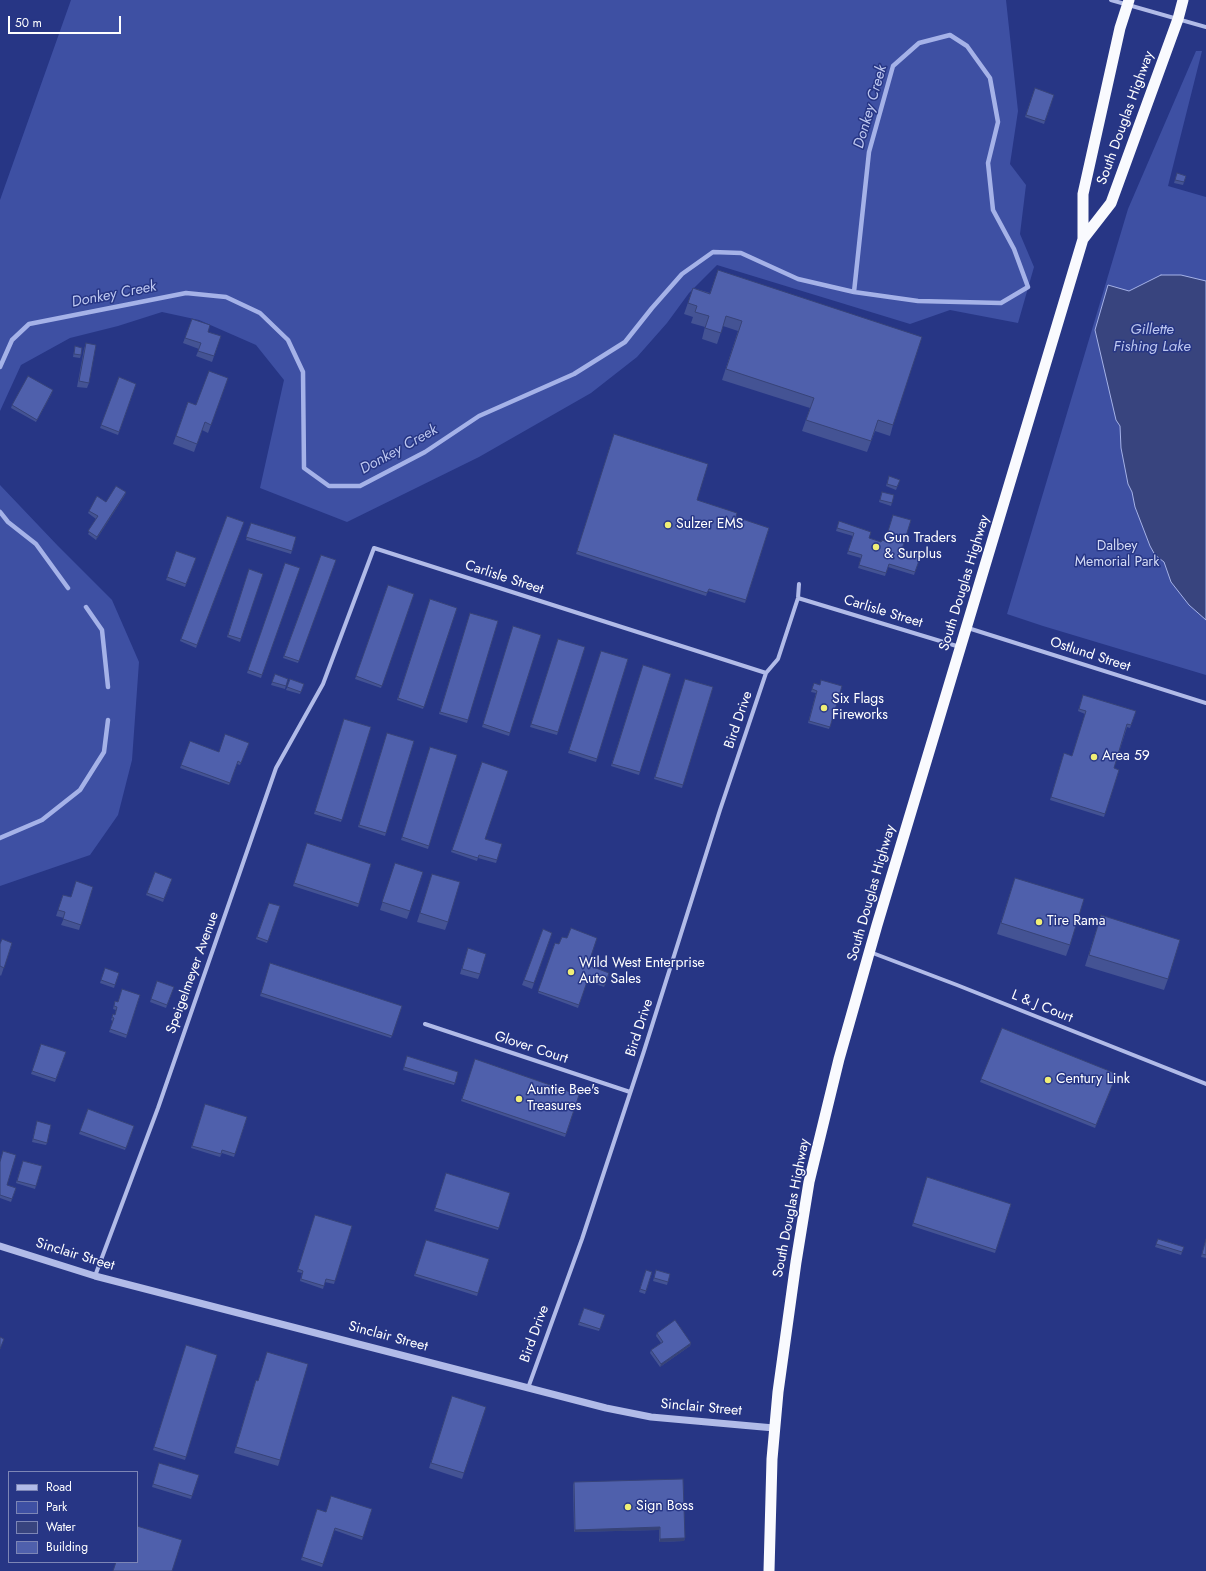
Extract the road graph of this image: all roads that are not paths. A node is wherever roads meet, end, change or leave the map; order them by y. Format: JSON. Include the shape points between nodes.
{"nodes":[{"id":1,"x":1111,"y":0,"type":"edge"},
{"id":2,"x":1183,"y":0,"type":"edge"},
{"id":3,"x":1128,"y":2,"type":"edge"},
{"id":4,"x":1178,"y":19,"type":"junction"},
{"id":5,"x":1206,"y":26,"type":"edge"},
{"id":6,"x":1083,"y":240,"type":"junction"},
{"id":7,"x":799,"y":584,"type":"dead end"},
{"id":8,"x":798,"y":598,"type":"junction"},
{"id":9,"x":967,"y":627,"type":"junction"},
{"id":10,"x":961,"y":647,"type":"junction"},
{"id":11,"x":766,"y":673,"type":"junction"},
{"id":12,"x":323,"y":684,"type":"joint"},
{"id":13,"x":1206,"y":703,"type":"edge"},
{"id":14,"x":870,"y":952,"type":"junction"},
{"id":15,"x":425,"y":1024,"type":"dead end"},
{"id":16,"x":1206,"y":1084,"type":"edge"},
{"id":17,"x":630,"y":1092,"type":"junction"},
{"id":18,"x":0,"y":1246,"type":"edge"},
{"id":19,"x":95,"y":1276,"type":"junction"},
{"id":20,"x":528,"y":1388,"type":"junction"},
{"id":21,"x":774,"y":1428,"type":"junction"},
{"id":22,"x":769,"y":1571,"type":"edge"}],
"edges":[{"from":1,"to":3,"type":"street"},
{"from":2,"to":4,"type":"highway","name":"South Douglas Highway"},
{"from":3,"to":4,"type":"street"},
{"from":3,"to":6,"type":"highway","name":"South Douglas Highway","via":[[1083,194]]},
{"from":4,"to":5,"type":"street"},
{"from":4,"to":6,"type":"highway","name":"South Douglas Highway","via":[[1111,203]]},
{"from":6,"to":9,"type":"highway","name":"South Douglas Highway"},
{"from":7,"to":8,"type":"street","name":"Bird Drive"},
{"from":8,"to":10,"type":"street","name":"Carlisle Street"},
{"from":8,"to":11,"type":"street","name":"Bird Drive","via":[[778,659]]},
{"from":9,"to":10,"type":"highway","name":"South Douglas Highway"},
{"from":9,"to":13,"type":"street","name":"Ostlund Street"},
{"from":10,"to":14,"type":"highway","name":"South Douglas Highway"},
{"from":11,"to":12,"type":"street","name":"Carlisle Street","via":[[374,548]]},
{"from":11,"to":17,"type":"street","name":"Bird Drive"},
{"from":12,"to":19,"type":"street","name":"Speigelmeyer Avenue","via":[[276,768],[158,1108]]},
{"from":14,"to":16,"type":"street","name":"L & J Court"},
{"from":14,"to":21,"type":"highway","name":"South Douglas Highway","via":[[839,1059],[809,1182],[789,1305]]},
{"from":15,"to":17,"type":"street","name":"Glover Court"},
{"from":17,"to":20,"type":"street","name":"Bird Drive","via":[[582,1239]]},
{"from":18,"to":19,"type":"street","name":"Sinclair Street"},
{"from":19,"to":20,"type":"street","name":"Sinclair Street"},
{"from":20,"to":21,"type":"street","name":"Sinclair Street","via":[[651,1417]]},
{"from":21,"to":22,"type":"highway","name":"South Douglas Highway"}]}
